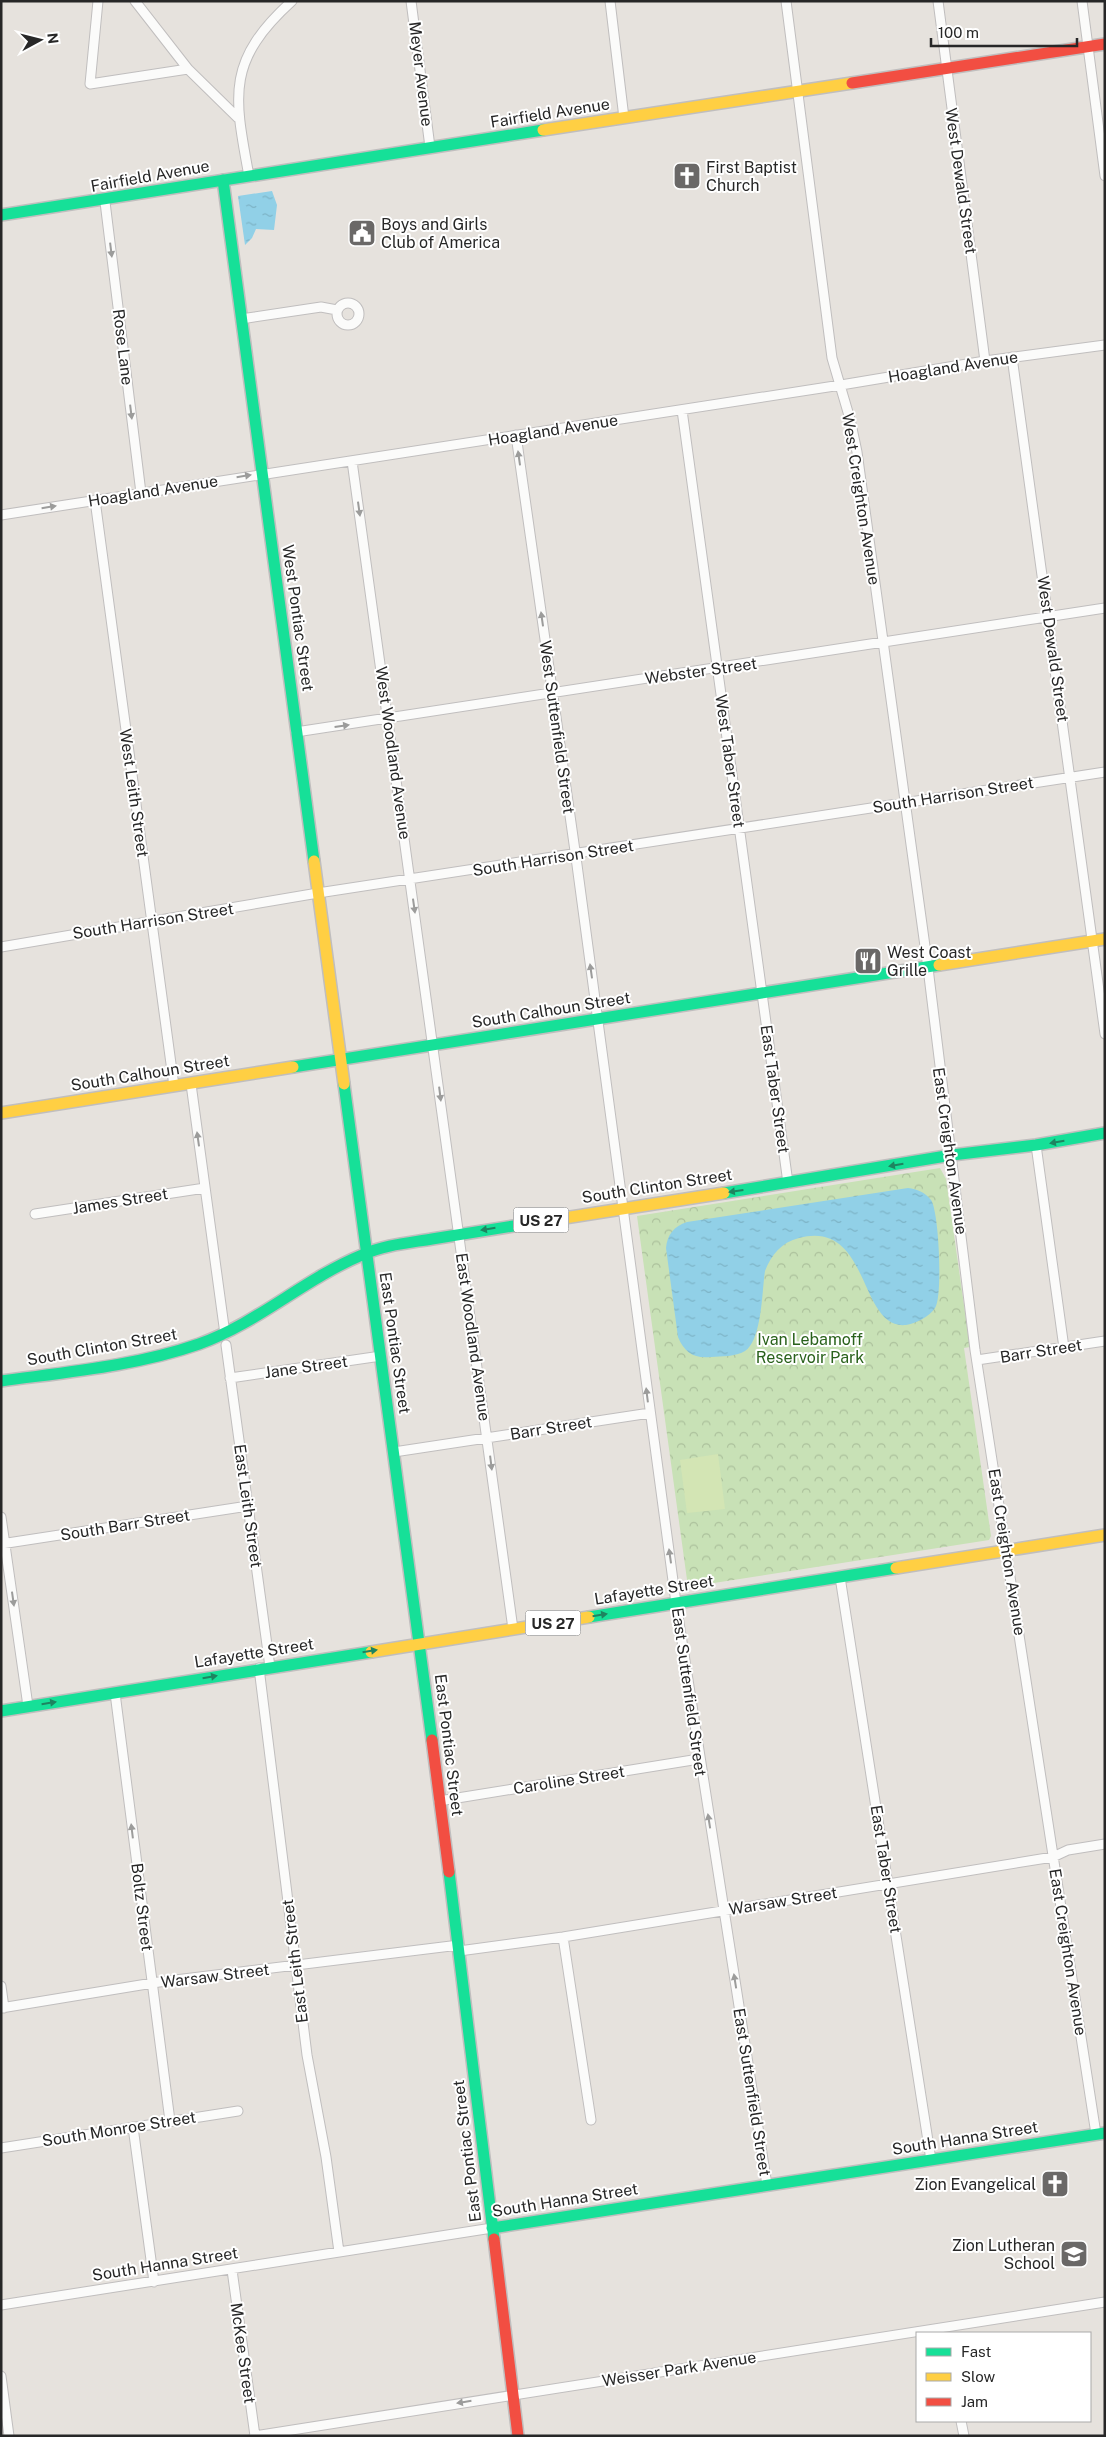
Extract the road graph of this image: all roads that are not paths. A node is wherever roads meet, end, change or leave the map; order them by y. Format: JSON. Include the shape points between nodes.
{"nodes":[{"id":1,"x":98,"y":1,"type":"edge"},
{"id":2,"x":135,"y":1,"type":"edge"},
{"id":3,"x":292,"y":1,"type":"edge"},
{"id":4,"x":411,"y":1,"type":"edge"},
{"id":5,"x":610,"y":1,"type":"edge"},
{"id":6,"x":786,"y":1,"type":"edge"},
{"id":7,"x":938,"y":1,"type":"edge"},
{"id":8,"x":1082,"y":1,"type":"edge"},
{"id":9,"x":1105,"y":44,"type":"edge"},
{"id":10,"x":1087,"y":46,"type":"junction"},
{"id":11,"x":946,"y":67,"type":"junction"},
{"id":12,"x":188,"y":69,"type":"junction"},
{"id":13,"x":797,"y":90,"type":"junction"},
{"id":14,"x":238,"y":118,"type":"junction"},
{"id":15,"x":624,"y":118,"type":"junction"},
{"id":16,"x":430,"y":147,"type":"junction"},
{"id":17,"x":249,"y":176,"type":"junction"},
{"id":18,"x":1105,"y":176,"type":"edge"},
{"id":19,"x":223,"y":180,"type":"junction"},
{"id":20,"x":105,"y":202,"type":"junction"},
{"id":21,"x":1,"y":215,"type":"edge"},
{"id":22,"x":338,"y":310,"type":"dead end"},
{"id":23,"x":242,"y":319,"type":"junction"},
{"id":24,"x":1105,"y":345,"type":"edge"},
{"id":25,"x":1012,"y":357,"type":"junction"},
{"id":26,"x":985,"y":360,"type":"junction"},
{"id":27,"x":841,"y":385,"type":"junction"},
{"id":28,"x":682,"y":410,"type":"junction"},
{"id":29,"x":516,"y":435,"type":"junction"},
{"id":30,"x":352,"y":461,"type":"junction"},
{"id":31,"x":262,"y":474,"type":"junction"},
{"id":32,"x":141,"y":493,"type":"junction"},
{"id":33,"x":95,"y":500,"type":"junction"},
{"id":34,"x":1,"y":515,"type":"edge"},
{"id":35,"x":1105,"y":608,"type":"edge"},
{"id":36,"x":1048,"y":617,"type":"junction"},
{"id":37,"x":883,"y":643,"type":"junction"},
{"id":38,"x":717,"y":669,"type":"junction"},
{"id":39,"x":552,"y":694,"type":"junction"},
{"id":40,"x":388,"y":720,"type":"junction"},
{"id":41,"x":296,"y":732,"type":"junction"},
{"id":42,"x":1105,"y":772,"type":"edge"},
{"id":43,"x":1071,"y":777,"type":"junction"},
{"id":44,"x":904,"y":803,"type":"junction"},
{"id":45,"x":740,"y":828,"type":"junction"},
{"id":46,"x":576,"y":854,"type":"junction"},
{"id":47,"x":411,"y":880,"type":"junction"},
{"id":48,"x":318,"y":893,"type":"junction"},
{"id":49,"x":152,"y":921,"type":"junction"},
{"id":50,"x":1105,"y":939,"type":"edge"},
{"id":51,"x":1093,"y":941,"type":"junction"},
{"id":52,"x":1,"y":947,"type":"edge"},
{"id":53,"x":928,"y":968,"type":"junction"},
{"id":54,"x":762,"y":994,"type":"junction"},
{"id":55,"x":597,"y":1019,"type":"junction"},
{"id":56,"x":1105,"y":1034,"type":"edge"},
{"id":57,"x":433,"y":1045,"type":"junction"},
{"id":58,"x":340,"y":1059,"type":"junction"},
{"id":59,"x":191,"y":1084,"type":"junction"},
{"id":60,"x":174,"y":1086,"type":"junction"},
{"id":61,"x":1,"y":1113,"type":"edge"},
{"id":62,"x":1105,"y":1133,"type":"edge"},
{"id":63,"x":1036,"y":1146,"type":"junction"},
{"id":64,"x":952,"y":1155,"type":"junction"},
{"id":65,"x":788,"y":1183,"type":"junction"},
{"id":66,"x":205,"y":1188,"type":"junction"},
{"id":67,"x":623,"y":1208,"type":"junction"},
{"id":68,"x":35,"y":1214,"type":"dead end"},
{"id":69,"x":459,"y":1233,"type":"junction"},
{"id":70,"x":366,"y":1252,"type":"junction"},
{"id":71,"x":225,"y":1339,"type":"junction"},
{"id":72,"x":1105,"y":1341,"type":"edge"},
{"id":73,"x":1064,"y":1348,"type":"junction"},
{"id":74,"x":381,"y":1356,"type":"junction"},
{"id":75,"x":977,"y":1360,"type":"junction"},
{"id":76,"x":230,"y":1378,"type":"junction"},
{"id":77,"x":1,"y":1381,"type":"edge"},
{"id":78,"x":650,"y":1413,"type":"junction"},
{"id":79,"x":488,"y":1438,"type":"junction"},
{"id":80,"x":394,"y":1452,"type":"junction"},
{"id":81,"x":248,"y":1506,"type":"junction"},
{"id":82,"x":1,"y":1516,"type":"edge"},
{"id":83,"x":1105,"y":1535,"type":"edge"},
{"id":84,"x":3,"y":1543,"type":"edge"},
{"id":85,"x":1007,"y":1550,"type":"junction"},
{"id":86,"x":840,"y":1577,"type":"junction"},
{"id":87,"x":676,"y":1603,"type":"junction"},
{"id":88,"x":513,"y":1629,"type":"junction"},
{"id":89,"x":419,"y":1643,"type":"junction"},
{"id":90,"x":264,"y":1667,"type":"junction"},
{"id":91,"x":115,"y":1693,"type":"junction"},
{"id":92,"x":28,"y":1706,"type":"junction"},
{"id":93,"x":1,"y":1711,"type":"edge"},
{"id":94,"x":699,"y":1759,"type":"junction"},
{"id":95,"x":439,"y":1801,"type":"junction"},
{"id":96,"x":1105,"y":1844,"type":"edge"},
{"id":97,"x":1053,"y":1856,"type":"junction"},
{"id":98,"x":888,"y":1885,"type":"junction"},
{"id":99,"x":724,"y":1910,"type":"junction"},
{"id":100,"x":563,"y":1937,"type":"junction"},
{"id":101,"x":459,"y":1948,"type":"junction"},
{"id":102,"x":296,"y":1965,"type":"junction"},
{"id":103,"x":151,"y":1984,"type":"junction"},
{"id":104,"x":1,"y":1986,"type":"edge"},
{"id":105,"x":3,"y":2008,"type":"edge"},
{"id":106,"x":238,"y":2111,"type":"dead end"},
{"id":107,"x":591,"y":2120,"type":"dead end"},
{"id":108,"x":170,"y":2121,"type":"junction"},
{"id":109,"x":132,"y":2127,"type":"junction"},
{"id":110,"x":1100,"y":2134,"type":"edge"},
{"id":111,"x":1,"y":2148,"type":"edge"},
{"id":112,"x":931,"y":2160,"type":"junction"},
{"id":113,"x":767,"y":2185,"type":"junction"},
{"id":114,"x":492,"y":2228,"type":"junction"},
{"id":115,"x":339,"y":2252,"type":"junction"},
{"id":116,"x":232,"y":2270,"type":"junction"},
{"id":117,"x":154,"y":2282,"type":"junction"},
{"id":118,"x":1105,"y":2302,"type":"edge"},
{"id":119,"x":1,"y":2305,"type":"edge"},
{"id":120,"x":946,"y":2331,"type":"edge"},
{"id":121,"x":916,"y":2335,"type":"edge"},
{"id":122,"x":1,"y":2376,"type":"edge"},
{"id":123,"x":512,"y":2394,"type":"junction"},
{"id":124,"x":961,"y":2422,"type":"edge"},
{"id":125,"x":9,"y":2436,"type":"edge"},
{"id":126,"x":254,"y":2436,"type":"edge"},
{"id":127,"x":518,"y":2436,"type":"edge"},
{"id":128,"x":964,"y":2436,"type":"edge"}],
"edges":[{"from":1,"to":12,"type":"street","via":[[90,84]]},
{"from":2,"to":12,"type":"street"},
{"from":3,"to":14,"type":"street","via":[[269,22],[251,47],[237,88]]},
{"from":4,"to":16,"type":"street","name":"Meyer Avenue"},
{"from":5,"to":15,"type":"street"},
{"from":6,"to":13,"type":"street","name":"West Creighton Avenue"},
{"from":7,"to":11,"type":"street","name":"West Dewald Street"},
{"from":8,"to":10,"type":"street"},
{"from":9,"to":10,"type":"main road","name":"Fairfield Avenue"},
{"from":10,"to":11,"type":"main road","name":"Fairfield Avenue"},
{"from":10,"to":18,"type":"street"},
{"from":11,"to":13,"type":"main road","name":"Fairfield Avenue"},
{"from":11,"to":26,"type":"street","name":"West Dewald Street"},
{"from":12,"to":14,"type":"street"},
{"from":13,"to":15,"type":"main road","name":"Fairfield Avenue"},
{"from":13,"to":27,"type":"street","name":"West Creighton Avenue","via":[[832,358]]},
{"from":14,"to":17,"type":"street"},
{"from":15,"to":16,"type":"main road","name":"Fairfield Avenue"},
{"from":16,"to":17,"type":"main road","name":"Fairfield Avenue"},
{"from":17,"to":19,"type":"main road","name":"Fairfield Avenue"},
{"from":19,"to":20,"type":"main road","name":"Fairfield Avenue"},
{"from":19,"to":23,"type":"main road","name":"West Pontiac Street"},
{"from":20,"to":21,"type":"main road","name":"Fairfield Avenue"},
{"from":20,"to":32,"type":"street","name":"Rose Lane","one_way":true},
{"from":22,"to":23,"type":"street","via":[[322,307]]},
{"from":23,"to":31,"type":"main road","name":"West Pontiac Street"},
{"from":24,"to":25,"type":"street","name":"Hoagland Avenue"},
{"from":25,"to":26,"type":"street","name":"Hoagland Avenue"},
{"from":25,"to":36,"type":"street","name":"West Dewald Street"},
{"from":26,"to":27,"type":"street","name":"Hoagland Avenue"},
{"from":27,"to":28,"type":"street","name":"Hoagland Avenue"},
{"from":27,"to":37,"type":"street","name":"West Creighton Avenue","via":[[857,452]]},
{"from":28,"to":29,"type":"street","name":"Hoagland Avenue"},
{"from":28,"to":38,"type":"street","name":"West Taber Street"},
{"from":29,"to":30,"type":"street","name":"Hoagland Avenue"},
{"from":39,"to":29,"type":"street","name":"West Suttenfield Street","one_way":true},
{"from":30,"to":31,"type":"street","name":"Hoagland Avenue"},
{"from":30,"to":40,"type":"street","name":"West Woodland Avenue","one_way":true},
{"from":32,"to":31,"type":"street","name":"Hoagland Avenue","one_way":true},
{"from":31,"to":41,"type":"main road","name":"West Pontiac Street"},
{"from":32,"to":33,"type":"street","name":"Hoagland Avenue"},
{"from":34,"to":33,"type":"street","name":"Hoagland Avenue","one_way":true},
{"from":33,"to":49,"type":"street","name":"West Leith Street"},
{"from":35,"to":36,"type":"street","name":"Webster Street"},
{"from":36,"to":37,"type":"street","name":"Webster Street"},
{"from":36,"to":43,"type":"street","name":"West Dewald Street"},
{"from":37,"to":38,"type":"street","name":"Webster Street"},
{"from":37,"to":44,"type":"street","name":"West Creighton Avenue"},
{"from":38,"to":39,"type":"street","name":"Webster Street"},
{"from":38,"to":45,"type":"street","name":"West Taber Street"},
{"from":39,"to":40,"type":"street","name":"Webster Street"},
{"from":39,"to":46,"type":"street","name":"West Suttenfield Street"},
{"from":41,"to":40,"type":"street","name":"Webster Street","one_way":true},
{"from":40,"to":47,"type":"street","name":"West Woodland Avenue"},
{"from":41,"to":48,"type":"main road","name":"West Pontiac Street"},
{"from":42,"to":43,"type":"street","name":"South Harrison Street"},
{"from":43,"to":44,"type":"street","name":"South Harrison Street"},
{"from":43,"to":51,"type":"street","name":"West Dewald Street"},
{"from":44,"to":45,"type":"street","name":"South Harrison Street"},
{"from":44,"to":53,"type":"street","name":"West Creighton Avenue"},
{"from":45,"to":46,"type":"street","name":"South Harrison Street"},
{"from":45,"to":54,"type":"street","name":"West Taber Street"},
{"from":46,"to":47,"type":"street","name":"South Harrison Street"},
{"from":55,"to":46,"type":"street","name":"West Suttenfield Street","one_way":true},
{"from":47,"to":48,"type":"street","name":"South Harrison Street"},
{"from":47,"to":57,"type":"street","name":"West Woodland Avenue","one_way":true},
{"from":48,"to":49,"type":"street","name":"South Harrison Street"},
{"from":48,"to":58,"type":"main road","name":"West Pontiac Street"},
{"from":49,"to":52,"type":"street","name":"South Harrison Street"},
{"from":49,"to":60,"type":"street","name":"West Leith Street"},
{"from":50,"to":51,"type":"main road","name":"South Calhoun Street"},
{"from":51,"to":53,"type":"main road","name":"South Calhoun Street"},
{"from":51,"to":56,"type":"street","name":"West Dewald Street"},
{"from":53,"to":54,"type":"main road","name":"South Calhoun Street"},
{"from":53,"to":64,"type":"street","name":"East Creighton Avenue"},
{"from":54,"to":55,"type":"main road","name":"South Calhoun Street"},
{"from":54,"to":65,"type":"street","name":"East Taber Street"},
{"from":55,"to":57,"type":"main road","name":"South Calhoun Street"},
{"from":55,"to":67,"type":"street","name":"East Suttenfield Street"},
{"from":57,"to":58,"type":"main road","name":"South Calhoun Street"},
{"from":57,"to":69,"type":"street","name":"East Woodland Avenue","one_way":true},
{"from":58,"to":59,"type":"main road","name":"South Calhoun Street"},
{"from":58,"to":70,"type":"main road","name":"East Pontiac Street"},
{"from":59,"to":60,"type":"main road","name":"South Calhoun Street"},
{"from":66,"to":59,"type":"street","name":"East Leith Street","one_way":true},
{"from":60,"to":61,"type":"main road","name":"South Calhoun Street"},
{"from":62,"to":63,"type":"main road","name":"South Clinton Street","number":"US 27","one_way":true},
{"from":63,"to":64,"type":"main road","name":"South Clinton Street","number":"US 27"},
{"from":63,"to":73,"type":"street"},
{"from":64,"to":65,"type":"main road","name":"South Clinton Street","number":"US 27","one_way":true},
{"from":64,"to":75,"type":"street","name":"East Creighton Avenue"},
{"from":65,"to":67,"type":"main road","name":"South Clinton Street","number":"US 27","one_way":true},
{"from":66,"to":68,"type":"street","name":"James Street"},
{"from":66,"to":71,"type":"street","name":"East Leith Street"},
{"from":67,"to":69,"type":"main road","name":"South Clinton Street","number":"US 27","one_way":true},
{"from":78,"to":67,"type":"street","name":"East Suttenfield Street","one_way":true},
{"from":69,"to":70,"type":"main road","name":"South Clinton Street","number":"US 27"},
{"from":69,"to":79,"type":"street","name":"East Woodland Avenue"},
{"from":70,"to":71,"type":"main road","name":"South Clinton Street","number":"US 27","via":[[336,1265]]},
{"from":70,"to":74,"type":"main road","name":"East Pontiac Street"},
{"from":71,"to":76,"type":"street","name":"East Leith Street"},
{"from":71,"to":77,"type":"main road","name":"South Clinton Street","number":"US 27","via":[[170,1353]]},
{"from":72,"to":73,"type":"street","name":"Barr Street"},
{"from":73,"to":75,"type":"street","name":"Barr Street"},
{"from":74,"to":76,"type":"street","name":"Jane Street"},
{"from":74,"to":80,"type":"main road","name":"East Pontiac Street"},
{"from":75,"to":85,"type":"street","name":"East Creighton Avenue"},
{"from":76,"to":81,"type":"street","name":"East Leith Street"},
{"from":78,"to":79,"type":"street","name":"Barr Street"},
{"from":87,"to":78,"type":"street","name":"East Suttenfield Street","one_way":true},
{"from":79,"to":80,"type":"street","name":"Barr Street"},
{"from":79,"to":88,"type":"street","name":"East Woodland Avenue","one_way":true},
{"from":80,"to":89,"type":"main road","name":"East Pontiac Street"},
{"from":81,"to":84,"type":"street","name":"South Barr Street"},
{"from":81,"to":90,"type":"street","name":"East Leith Street"},
{"from":82,"to":84,"type":"street"},
{"from":83,"to":85,"type":"main road","name":"Lafayette Street","number":"US 27"},
{"from":84,"to":92,"type":"street","one_way":true},
{"from":85,"to":86,"type":"main road","name":"Lafayette Street","number":"US 27"},
{"from":85,"to":97,"type":"street","name":"East Creighton Avenue"},
{"from":86,"to":87,"type":"main road","name":"Lafayette Street","number":"US 27"},
{"from":86,"to":98,"type":"street","name":"East Taber Street"},
{"from":88,"to":87,"type":"main road","name":"Lafayette Street","number":"US 27","one_way":true},
{"from":87,"to":94,"type":"street","name":"East Suttenfield Street"},
{"from":88,"to":89,"type":"main road","name":"Lafayette Street","number":"US 27"},
{"from":90,"to":89,"type":"main road","name":"Lafayette Street","number":"US 27","one_way":true},
{"from":89,"to":95,"type":"main road","name":"East Pontiac Street"},
{"from":91,"to":90,"type":"main road","name":"Lafayette Street","number":"US 27","one_way":true},
{"from":90,"to":102,"type":"street","name":"East Leith Street"},
{"from":92,"to":91,"type":"main road","name":"Lafayette Street","number":"US 27","one_way":true},
{"from":103,"to":91,"type":"street","name":"Boltz Street","one_way":true},
{"from":92,"to":93,"type":"main road","name":"Lafayette Street","number":"US 27"},
{"from":94,"to":95,"type":"street","name":"Caroline Street"},
{"from":99,"to":94,"type":"street","name":"East Suttenfield Street","one_way":true},
{"from":95,"to":101,"type":"main road","name":"East Pontiac Street"},
{"from":96,"to":97,"type":"street","name":"Warsaw Street"},
{"from":97,"to":98,"type":"street","name":"Warsaw Street"},
{"from":97,"to":110,"type":"street","name":"East Creighton Avenue"},
{"from":98,"to":99,"type":"street","name":"Warsaw Street"},
{"from":98,"to":112,"type":"street","name":"East Taber Street"},
{"from":99,"to":100,"type":"street","name":"Warsaw Street"},
{"from":113,"to":99,"type":"street","name":"East Suttenfield Street","one_way":true},
{"from":100,"to":101,"type":"street","name":"Warsaw Street"},
{"from":100,"to":107,"type":"street"},
{"from":101,"to":102,"type":"street","name":"Warsaw Street"},
{"from":101,"to":114,"type":"main road","name":"East Pontiac Street"},
{"from":102,"to":103,"type":"street","name":"Warsaw Street"},
{"from":102,"to":115,"type":"street","name":"East Leith Street"},
{"from":103,"to":105,"type":"street","name":"Warsaw Street"},
{"from":103,"to":108,"type":"street","name":"Boltz Street"},
{"from":104,"to":105,"type":"street"},
{"from":106,"to":108,"type":"street","name":"South Monroe Street"},
{"from":108,"to":109,"type":"street","name":"South Monroe Street"},
{"from":109,"to":111,"type":"street","name":"South Monroe Street"},
{"from":109,"to":117,"type":"street"},
{"from":110,"to":112,"type":"main road","name":"South Hanna Street"},
{"from":112,"to":113,"type":"main road","name":"South Hanna Street"},
{"from":113,"to":114,"type":"main road","name":"South Hanna Street"},
{"from":114,"to":115,"type":"street","name":"South Hanna Street"},
{"from":114,"to":123,"type":"main road","name":"East Pontiac Street"},
{"from":115,"to":116,"type":"street","name":"South Hanna Street"},
{"from":116,"to":117,"type":"street","name":"South Hanna Street"},
{"from":116,"to":126,"type":"street","name":"McKee Street"},
{"from":117,"to":119,"type":"street","name":"South Hanna Street"},
{"from":118,"to":120,"type":"street","name":"Weisser Park Avenue"},
{"from":121,"to":123,"type":"street","name":"Weisser Park Avenue"},
{"from":122,"to":125,"type":"street"},
{"from":123,"to":126,"type":"street","name":"Weisser Park Avenue","one_way":true},
{"from":123,"to":127,"type":"main road","name":"East Pontiac Street"},
{"from":124,"to":128,"type":"street"}]}
